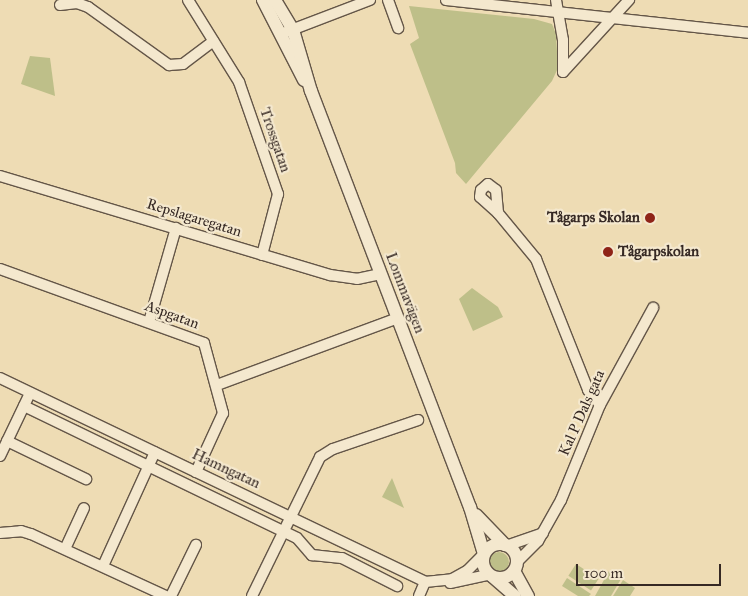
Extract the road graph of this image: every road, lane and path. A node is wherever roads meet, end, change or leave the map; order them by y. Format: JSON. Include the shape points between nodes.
{"nodes":[{"id":1,"x":188,"y":0,"type":"edge"},
{"id":2,"x":263,"y":0,"type":"edge"},
{"id":3,"x":275,"y":0,"type":"edge"},
{"id":4,"x":370,"y":0,"type":"edge"},
{"id":5,"x":388,"y":0,"type":"edge"},
{"id":6,"x":446,"y":0,"type":"edge"},
{"id":7,"x":556,"y":0,"type":"edge"},
{"id":8,"x":629,"y":0,"type":"edge"},
{"id":9,"x":60,"y":5,"type":"dead end"},
{"id":10,"x":557,"y":13,"type":"junction"},
{"id":11,"x":609,"y":19,"type":"junction"},
{"id":12,"x":398,"y":28,"type":"dead end"},
{"id":13,"x":288,"y":32,"type":"junction"},
{"id":14,"x":748,"y":33,"type":"edge"},
{"id":15,"x":213,"y":41,"type":"junction"},
{"id":16,"x":0,"y":176,"type":"edge"},
{"id":17,"x":498,"y":213,"type":"dead end"},
{"id":18,"x":176,"y":228,"type":"junction"},
{"id":19,"x":262,"y":254,"type":"junction"},
{"id":20,"x":0,"y":269,"type":"edge"},
{"id":21,"x":380,"y":274,"type":"junction"},
{"id":22,"x":653,"y":308,"type":"dead end"},
{"id":23,"x":398,"y":318,"type":"junction"},
{"id":24,"x":148,"y":322,"type":"junction"},
{"id":25,"x":0,"y":378,"type":"edge"},
{"id":26,"x":217,"y":384,"type":"junction"},
{"id":27,"x":30,"y":393,"type":"junction"},
{"id":28,"x":24,"y":406,"type":"junction"},
{"id":29,"x":600,"y":406,"type":"junction"},
{"id":30,"x":418,"y":420,"type":"dead end"},
{"id":31,"x":3,"y":447,"type":"edge"},
{"id":32,"x":155,"y":452,"type":"junction"},
{"id":33,"x":149,"y":466,"type":"junction"},
{"id":34,"x":196,"y":472,"type":"junction"},
{"id":35,"x":86,"y":480,"type":"dead end"},
{"id":36,"x":470,"y":507,"type":"junction"},
{"id":37,"x":84,"y":508,"type":"dead end"},
{"id":38,"x":290,"y":516,"type":"junction"},
{"id":39,"x":284,"y":531,"type":"junction"},
{"id":40,"x":0,"y":532,"type":"edge"},
{"id":41,"x":544,"y":532,"type":"junction"},
{"id":42,"x":196,"y":545,"type":"dead end"},
{"id":43,"x":505,"y":545,"type":"junction"},
{"id":44,"x":65,"y":549,"type":"junction"},
{"id":45,"x":484,"y":555,"type":"junction"},
{"id":46,"x":104,"y":566,"type":"junction"},
{"id":47,"x":516,"y":566,"type":"junction"},
{"id":48,"x":491,"y":576,"type":"junction"},
{"id":49,"x":424,"y":582,"type":"junction"},
{"id":50,"x":440,"y":582,"type":"junction"},
{"id":51,"x":397,"y":586,"type":"dead end"},
{"id":52,"x":166,"y":596,"type":"edge"},
{"id":53,"x":171,"y":596,"type":"edge"},
{"id":54,"x":252,"y":596,"type":"edge"},
{"id":55,"x":419,"y":596,"type":"edge"},
{"id":56,"x":515,"y":596,"type":"edge"},
{"id":57,"x":528,"y":596,"type":"edge"}],
"edges":[{"from":1,"to":15,"type":"street","name":"Trossgatan"},
{"from":2,"to":13,"type":"street","name":"Lommavägen"},
{"from":3,"to":13,"type":"street","name":"Lommavägen"},
{"from":4,"to":13,"type":"street"},
{"from":5,"to":12,"type":"street"},
{"from":6,"to":10,"type":"street"},
{"from":7,"to":10,"type":"street"},
{"from":8,"to":11,"type":"street"},
{"from":9,"to":15,"type":"street","via":[[77,3],[88,7],[168,65],[184,64]]},
{"from":10,"to":11,"type":"street"},
{"from":10,"to":11,"type":"street","via":[[563,40],[564,72]]},
{"from":11,"to":14,"type":"street"},
{"from":13,"to":21,"type":"street","name":"Lommavägen"},
{"from":15,"to":19,"type":"street","name":"Trossgatan","via":[[239,82],[278,194]]},
{"from":16,"to":18,"type":"street","name":"Repslagaregatan"},
{"from":17,"to":29,"type":"street","via":[[536,259],[588,390]]},
{"from":18,"to":19,"type":"street","name":"Repslagaregatan"},
{"from":18,"to":24,"type":"street"},
{"from":19,"to":21,"type":"street","name":"Repslagaregatan","via":[[343,278]]},
{"from":20,"to":24,"type":"street","name":"Aspgatan"},
{"from":21,"to":23,"type":"street","name":"Lommavägen"},
{"from":22,"to":29,"type":"street","name":"Kal P Dals gata"},
{"from":23,"to":26,"type":"street"},
{"from":23,"to":36,"type":"street","name":"Lommavägen"},
{"from":24,"to":26,"type":"street","name":"Aspgatan","via":[[204,343]]},
{"from":25,"to":27,"type":"street","name":"Hamngatan"},
{"from":26,"to":34,"type":"street","name":"Aspgatan","via":[[222,413]]},
{"from":27,"to":28,"type":"street"},
{"from":27,"to":32,"type":"street","name":"Hamngatan"},
{"from":28,"to":31,"type":"street"},
{"from":28,"to":33,"type":"street"},
{"from":29,"to":41,"type":"street","name":"Kal P Dals gata","via":[[561,500]]},
{"from":30,"to":38,"type":"street","via":[[326,452],[312,470]]},
{"from":31,"to":35,"type":"street"},
{"from":32,"to":33,"type":"street"},
{"from":32,"to":34,"type":"street","name":"Hamngatan"},
{"from":33,"to":39,"type":"street"},
{"from":33,"to":46,"type":"street"},
{"from":34,"to":38,"type":"street","name":"Hamngatan"},
{"from":36,"to":43,"type":"street","name":"Lommavägen","via":[[490,533]]},
{"from":36,"to":45,"type":"street","name":"Lommavägen"},
{"from":37,"to":44,"type":"street"},
{"from":38,"to":39,"type":"street"},
{"from":38,"to":49,"type":"street","name":"Hamngatan"},
{"from":39,"to":51,"type":"street","via":[[297,538],[312,555],[342,558]]},
{"from":39,"to":54,"type":"street"},
{"from":40,"to":44,"type":"street","via":[[21,531]]},
{"from":41,"to":43,"type":"street"},
{"from":41,"to":47,"type":"street","name":"Kal P Dals gata"},
{"from":42,"to":53,"type":"street"},
{"from":43,"to":45,"type":"street","via":[[494,545]]},
{"from":43,"to":47,"type":"street","name":"Lommavägen","via":[[515,553]]},
{"from":44,"to":46,"type":"street"},
{"from":45,"to":48,"type":"street","name":"Lommavägen","via":[[483,565]]},
{"from":45,"to":50,"type":"street","name":"Hamngatan","via":[[468,570]]},
{"from":46,"to":52,"type":"street"},
{"from":47,"to":48,"type":"street","via":[[505,578]]},
{"from":47,"to":57,"type":"street","name":"Lommavägen"},
{"from":48,"to":50,"type":"street","name":"Hamngatan"},
{"from":48,"to":56,"type":"street"},
{"from":49,"to":50,"type":"street","name":"Hamngatan"},
{"from":49,"to":55,"type":"street"}]}
